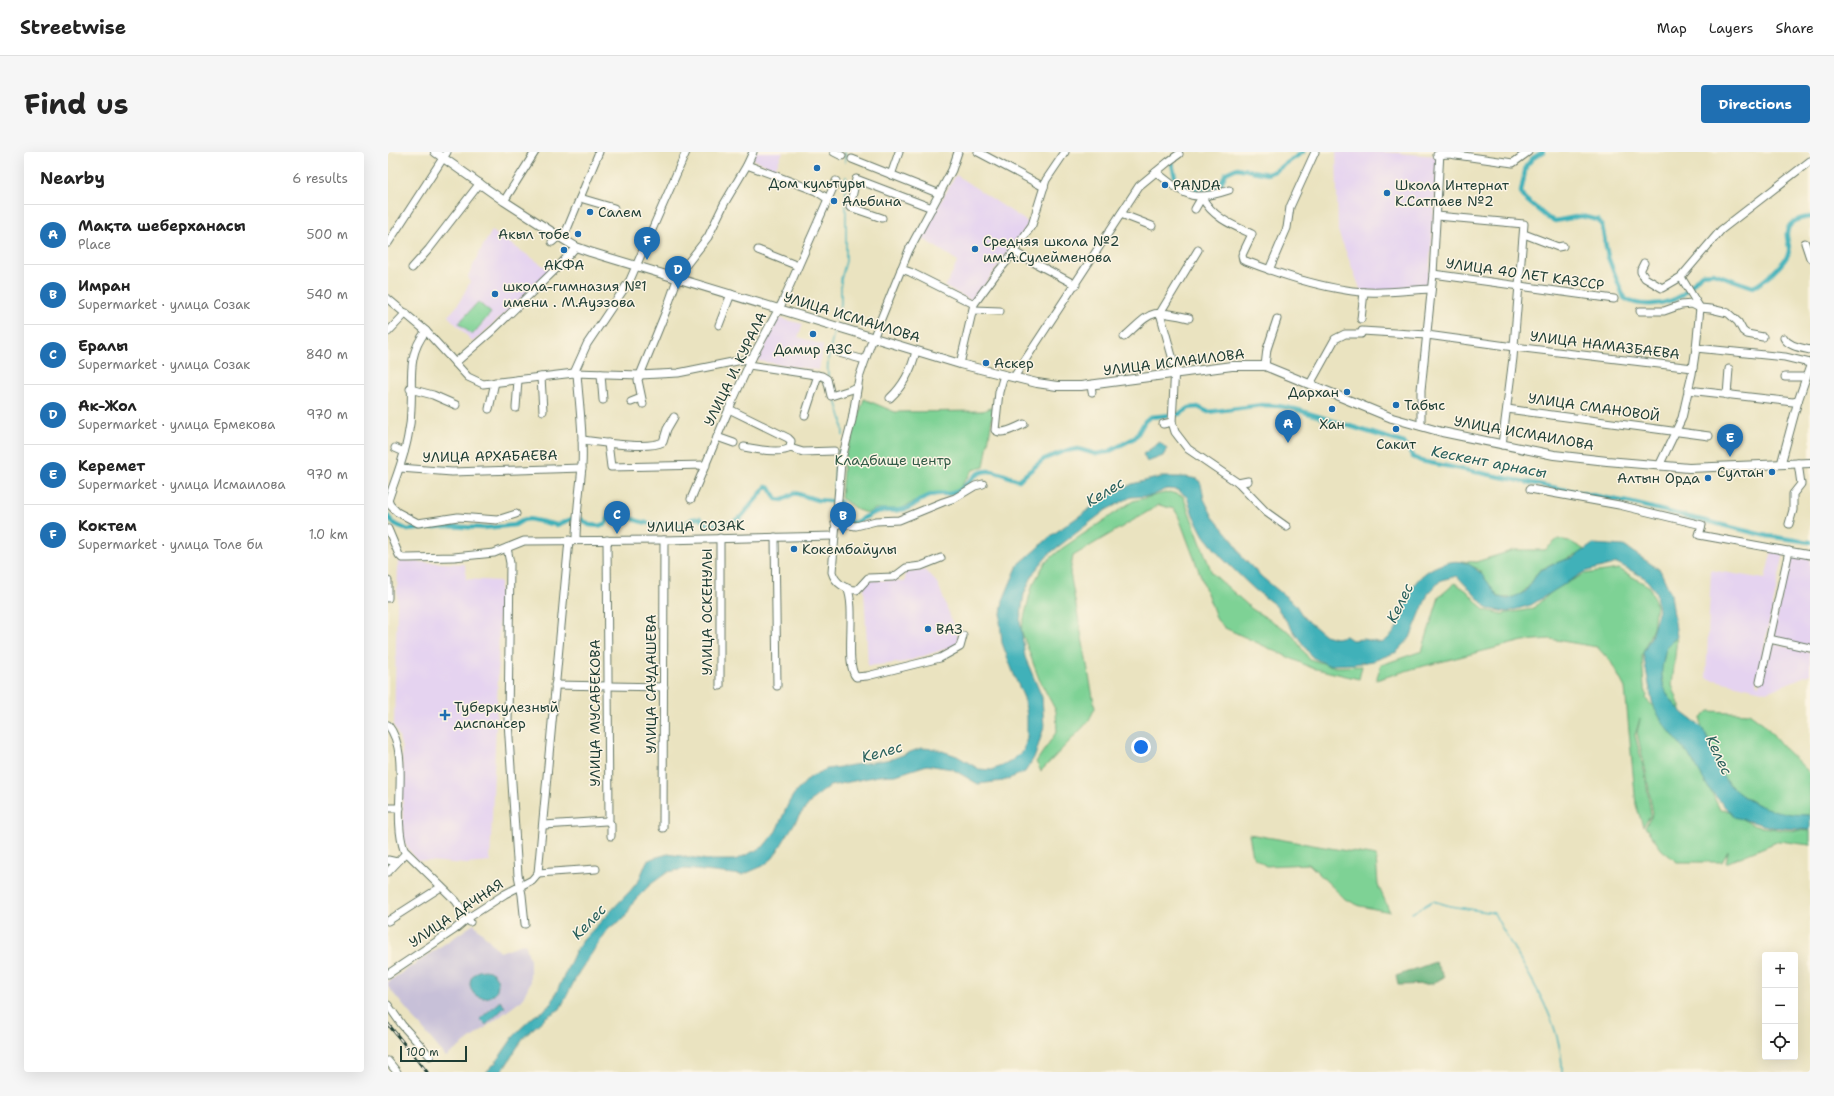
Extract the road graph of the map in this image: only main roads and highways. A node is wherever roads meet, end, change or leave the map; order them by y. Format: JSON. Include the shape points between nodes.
{"nodes":[{"id":1,"x":435,"y":152,"type":"edge"},
{"id":2,"x":445,"y":155,"type":"edge"},
{"id":3,"x":1810,"y":463,"type":"edge"}],
"edges":[{"from":1,"to":2,"type":"main road","name":"УЛИЦА ИСМАИЛОВА"},
{"from":2,"to":3,"type":"main road","name":"УЛИЦА ИСМАИЛОВА","via":[[504,201],[576,247],[916,351],[1004,375],[1057,386],[1092,388],[1232,366],[1264,366],[1368,409],[1420,426],[1554,455],[1689,468]]}]}
